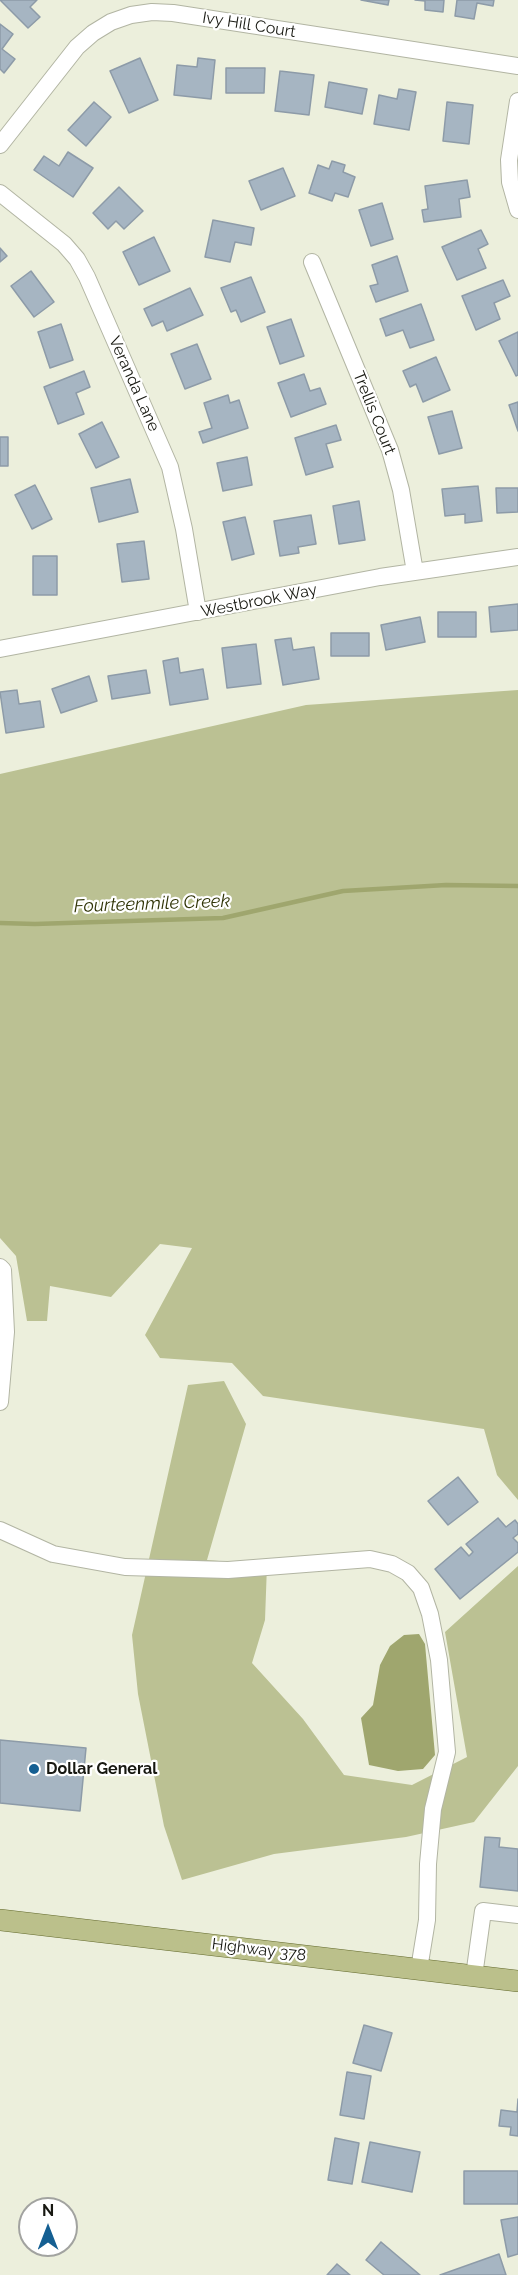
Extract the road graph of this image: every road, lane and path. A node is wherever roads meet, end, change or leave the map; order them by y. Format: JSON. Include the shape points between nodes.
{"nodes":[{"id":1,"x":518,"y":66,"type":"edge"},
{"id":2,"x":518,"y":101,"type":"edge"},
{"id":3,"x":0,"y":145,"type":"edge"},
{"id":4,"x":0,"y":193,"type":"edge"},
{"id":5,"x":518,"y":210,"type":"edge"},
{"id":6,"x":312,"y":262,"type":"dead end"},
{"id":7,"x":518,"y":557,"type":"edge"},
{"id":8,"x":415,"y":572,"type":"junction"},
{"id":9,"x":198,"y":612,"type":"junction"},
{"id":10,"x":0,"y":649,"type":"edge"},
{"id":11,"x":0,"y":1267,"type":"edge"},
{"id":12,"x":0,"y":1402,"type":"edge"},
{"id":13,"x":0,"y":1530,"type":"edge"},
{"id":14,"x":518,"y":1915,"type":"edge"},
{"id":15,"x":0,"y":1920,"type":"edge"},
{"id":16,"x":419,"y":1969,"type":"junction"},
{"id":17,"x":474,"y":1976,"type":"junction"},
{"id":18,"x":518,"y":1981,"type":"edge"}],
"edges":[{"from":1,"to":3,"type":"street","name":"Ivy Hill Court","via":[[173,13],[131,15],[111,22],[77,47]]},
{"from":2,"to":5,"type":"street","via":[[509,160]]},
{"from":4,"to":9,"type":"street","name":"Veranda Lane","via":[[64,244],[87,278],[170,467]]},
{"from":6,"to":8,"type":"street","name":"Trellis Court","via":[[390,450]]},
{"from":7,"to":8,"type":"street","name":"Westbrook Way"},
{"from":8,"to":9,"type":"street","name":"Westbrook Way"},
{"from":9,"to":10,"type":"street","name":"Westbrook Way"},
{"from":11,"to":12,"type":"street","via":[[6,1332]]},
{"from":13,"to":16,"type":"street","via":[[53,1554],[125,1567],[228,1570],[370,1559],[408,1573],[421,1588],[430,1614],[439,1660],[447,1752],[433,1809],[427,1920]]},
{"from":14,"to":17,"type":"street","via":[[483,1911]]},
{"from":15,"to":16,"type":"main road","name":"Highway 378"},
{"from":16,"to":17,"type":"main road","name":"Highway 378"},
{"from":17,"to":18,"type":"main road","name":"Highway 378"}]}
